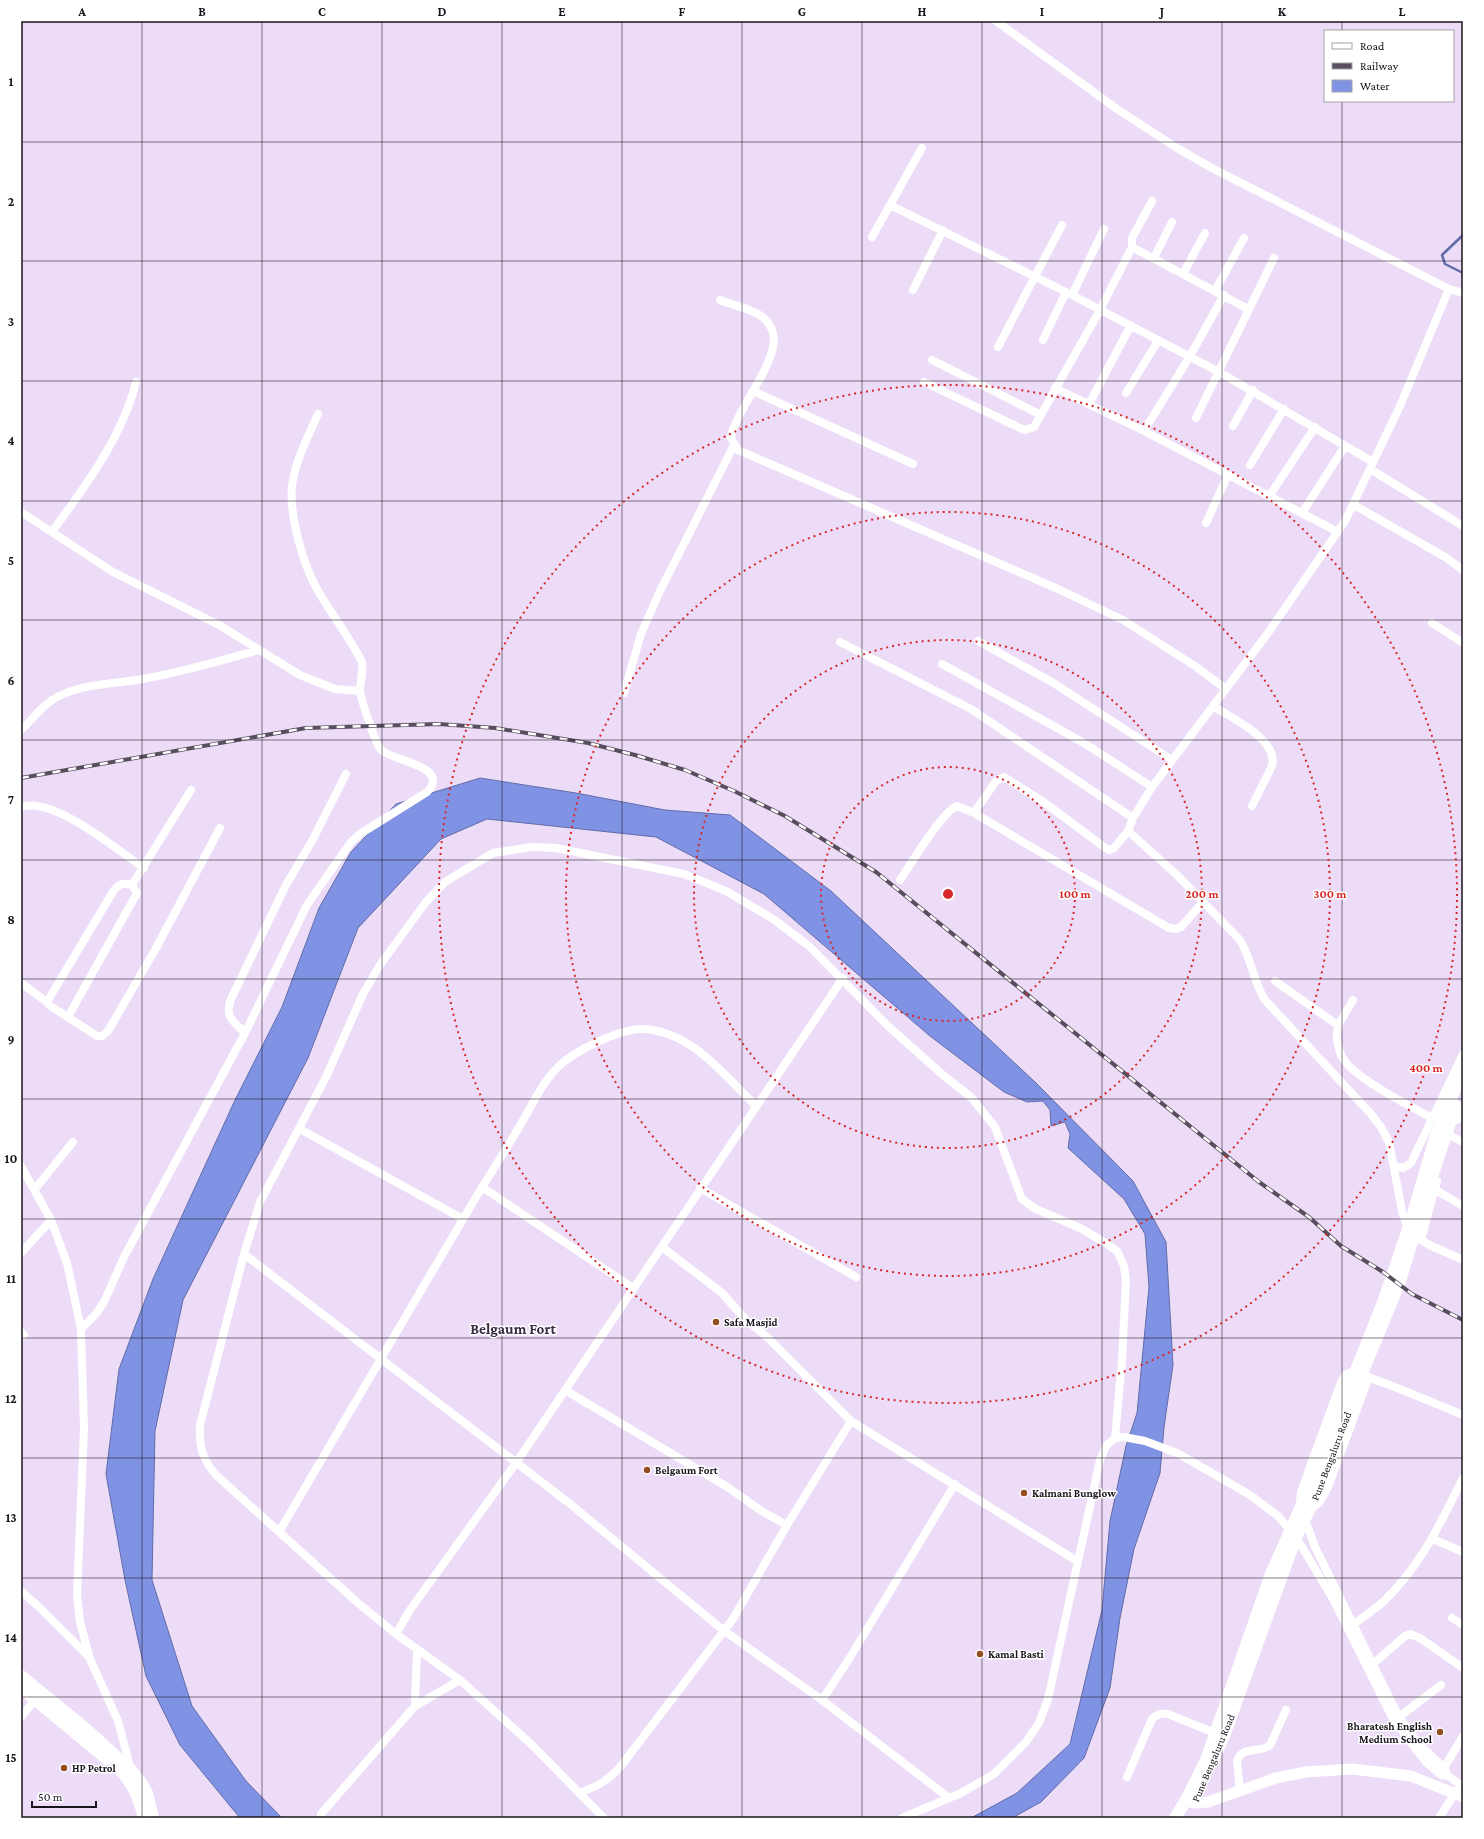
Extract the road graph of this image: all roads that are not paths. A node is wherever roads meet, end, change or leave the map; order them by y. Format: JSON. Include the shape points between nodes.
{"nodes":[{"id":1,"x":996,"y":21,"type":"edge"},
{"id":2,"x":922,"y":148,"type":"dead end"},
{"id":3,"x":1152,"y":201,"type":"dead end"},
{"id":4,"x":890,"y":205,"type":"junction"},
{"id":5,"x":1172,"y":222,"type":"dead end"},
{"id":6,"x":1062,"y":225,"type":"dead end"},
{"id":7,"x":1104,"y":228,"type":"dead end"},
{"id":8,"x":942,"y":230,"type":"junction"},
{"id":9,"x":1205,"y":233,"type":"dead end"},
{"id":10,"x":872,"y":237,"type":"dead end"},
{"id":11,"x":1244,"y":238,"type":"dead end"},
{"id":12,"x":1132,"y":247,"type":"junction"},
{"id":13,"x":1154,"y":258,"type":"junction"},
{"id":14,"x":1274,"y":258,"type":"dead end"},
{"id":15,"x":1183,"y":274,"type":"junction"},
{"id":16,"x":1036,"y":277,"type":"junction"},
{"id":17,"x":1449,"y":289,"type":"junction"},
{"id":18,"x":913,"y":290,"type":"dead end"},
{"id":19,"x":1215,"y":291,"type":"junction"},
{"id":20,"x":1069,"y":293,"type":"junction"},
{"id":21,"x":1463,"y":294,"type":"edge"},
{"id":22,"x":1224,"y":296,"type":"junction"},
{"id":23,"x":720,"y":300,"type":"dead end"},
{"id":24,"x":1248,"y":309,"type":"junction"},
{"id":25,"x":1100,"y":310,"type":"junction"},
{"id":26,"x":1131,"y":325,"type":"junction"},
{"id":27,"x":1043,"y":340,"type":"dead end"},
{"id":28,"x":1158,"y":341,"type":"junction"},
{"id":29,"x":998,"y":347,"type":"dead end"},
{"id":30,"x":1190,"y":356,"type":"junction"},
{"id":31,"x":932,"y":360,"type":"dead end"},
{"id":32,"x":1219,"y":372,"type":"junction"},
{"id":33,"x":136,"y":382,"type":"dead end"},
{"id":34,"x":924,"y":382,"type":"dead end"},
{"id":35,"x":1055,"y":388,"type":"junction"},
{"id":36,"x":753,"y":390,"type":"junction"},
{"id":37,"x":1253,"y":390,"type":"junction"},
{"id":38,"x":1126,"y":393,"type":"dead end"},
{"id":39,"x":1089,"y":404,"type":"junction"},
{"id":40,"x":1284,"y":409,"type":"junction"},
{"id":41,"x":318,"y":414,"type":"dead end"},
{"id":42,"x":1041,"y":415,"type":"junction"},
{"id":43,"x":1196,"y":418,"type":"dead end"},
{"id":44,"x":1232,"y":426,"type":"dead end"},
{"id":45,"x":1315,"y":427,"type":"junction"},
{"id":46,"x":1144,"y":431,"type":"junction"},
{"id":47,"x":734,"y":445,"type":"junction"},
{"id":48,"x":1345,"y":446,"type":"junction"},
{"id":49,"x":913,"y":464,"type":"dead end"},
{"id":50,"x":1250,"y":465,"type":"dead end"},
{"id":51,"x":1372,"y":466,"type":"junction"},
{"id":52,"x":1228,"y":475,"type":"junction"},
{"id":53,"x":1270,"y":495,"type":"junction"},
{"id":54,"x":1354,"y":505,"type":"junction"},
{"id":55,"x":21,"y":512,"type":"edge"},
{"id":56,"x":1302,"y":513,"type":"junction"},
{"id":57,"x":1206,"y":522,"type":"dead end"},
{"id":58,"x":1463,"y":526,"type":"edge"},
{"id":59,"x":52,"y":532,"type":"junction"},
{"id":60,"x":1338,"y":532,"type":"junction"},
{"id":61,"x":1463,"y":570,"type":"edge"},
{"id":62,"x":1432,"y":623,"type":"dead end"},
{"id":63,"x":978,"y":641,"type":"dead end"},
{"id":64,"x":840,"y":642,"type":"dead end"},
{"id":65,"x":1463,"y":643,"type":"edge"},
{"id":66,"x":259,"y":650,"type":"junction"},
{"id":67,"x":942,"y":664,"type":"dead end"},
{"id":68,"x":1226,"y":689,"type":"junction"},
{"id":69,"x":360,"y":691,"type":"junction"},
{"id":70,"x":624,"y":693,"type":"dead end"},
{"id":71,"x":1213,"y":706,"type":"junction"},
{"id":72,"x":21,"y":730,"type":"edge"},
{"id":73,"x":1172,"y":760,"type":"junction"},
{"id":74,"x":346,"y":774,"type":"dead end"},
{"id":75,"x":1152,"y":787,"type":"junction"},
{"id":76,"x":191,"y":790,"type":"dead end"},
{"id":77,"x":1252,"y":806,"type":"dead end"},
{"id":78,"x":21,"y":807,"type":"edge"},
{"id":79,"x":974,"y":814,"type":"junction"},
{"id":80,"x":1133,"y":818,"type":"junction"},
{"id":81,"x":220,"y":828,"type":"dead end"},
{"id":82,"x":1128,"y":831,"type":"junction"},
{"id":83,"x":144,"y":868,"type":"junction"},
{"id":84,"x":900,"y":880,"type":"dead end"},
{"id":85,"x":132,"y":885,"type":"junction"},
{"id":86,"x":1203,"y":902,"type":"junction"},
{"id":87,"x":843,"y":978,"type":"junction"},
{"id":88,"x":1275,"y":981,"type":"dead end"},
{"id":89,"x":21,"y":983,"type":"edge"},
{"id":90,"x":1353,"y":1000,"type":"dead end"},
{"id":91,"x":47,"y":1002,"type":"junction"},
{"id":92,"x":68,"y":1017,"type":"junction"},
{"id":93,"x":1339,"y":1026,"type":"junction"},
{"id":94,"x":245,"y":1033,"type":"junction"},
{"id":95,"x":1463,"y":1054,"type":"edge"},
{"id":96,"x":1463,"y":1070,"type":"edge"},
{"id":97,"x":1463,"y":1088,"type":"edge"},
{"id":98,"x":756,"y":1106,"type":"junction"},
{"id":99,"x":1463,"y":1106,"type":"edge"},
{"id":100,"x":1432,"y":1118,"type":"junction"},
{"id":101,"x":300,"y":1129,"type":"junction"},
{"id":102,"x":1450,"y":1136,"type":"junction"},
{"id":103,"x":73,"y":1142,"type":"dead end"},
{"id":104,"x":1463,"y":1142,"type":"edge"},
{"id":105,"x":21,"y":1166,"type":"edge"},
{"id":106,"x":1394,"y":1166,"type":"junction"},
{"id":107,"x":482,"y":1187,"type":"junction"},
{"id":108,"x":700,"y":1188,"type":"junction"},
{"id":109,"x":35,"y":1189,"type":"junction"},
{"id":110,"x":1434,"y":1190,"type":"junction"},
{"id":111,"x":1463,"y":1206,"type":"edge"},
{"id":112,"x":463,"y":1219,"type":"junction"},
{"id":113,"x":51,"y":1220,"type":"junction"},
{"id":114,"x":1421,"y":1240,"type":"junction"},
{"id":115,"x":662,"y":1247,"type":"junction"},
{"id":116,"x":21,"y":1253,"type":"edge"},
{"id":117,"x":244,"y":1254,"type":"junction"},
{"id":118,"x":1463,"y":1260,"type":"edge"},
{"id":119,"x":856,"y":1277,"type":"dead end"},
{"id":120,"x":633,"y":1288,"type":"junction"},
{"id":121,"x":81,"y":1329,"type":"junction"},
{"id":122,"x":381,"y":1359,"type":"junction"},
{"id":123,"x":1369,"y":1377,"type":"junction"},
{"id":124,"x":565,"y":1390,"type":"junction"},
{"id":125,"x":1463,"y":1415,"type":"edge"},
{"id":126,"x":852,"y":1421,"type":"junction"},
{"id":127,"x":1115,"y":1438,"type":"junction"},
{"id":128,"x":516,"y":1462,"type":"junction"},
{"id":129,"x":1463,"y":1478,"type":"edge"},
{"id":130,"x":955,"y":1484,"type":"junction"},
{"id":131,"x":1308,"y":1502,"type":"junction"},
{"id":132,"x":1306,"y":1519,"type":"junction"},
{"id":133,"x":787,"y":1525,"type":"junction"},
{"id":134,"x":279,"y":1532,"type":"junction"},
{"id":135,"x":1293,"y":1534,"type":"junction"},
{"id":136,"x":1433,"y":1539,"type":"junction"},
{"id":137,"x":1463,"y":1552,"type":"edge"},
{"id":138,"x":1077,"y":1561,"type":"junction"},
{"id":139,"x":21,"y":1591,"type":"edge"},
{"id":140,"x":1452,"y":1618,"type":"dead end"},
{"id":141,"x":1354,"y":1624,"type":"junction"},
{"id":142,"x":1463,"y":1626,"type":"edge"},
{"id":143,"x":723,"y":1630,"type":"junction"},
{"id":144,"x":396,"y":1634,"type":"junction"},
{"id":145,"x":417,"y":1649,"type":"junction"},
{"id":146,"x":90,"y":1658,"type":"junction"},
{"id":147,"x":1372,"y":1664,"type":"junction"},
{"id":148,"x":1463,"y":1668,"type":"edge"},
{"id":149,"x":21,"y":1676,"type":"edge"},
{"id":150,"x":460,"y":1680,"type":"junction"},
{"id":151,"x":1441,"y":1685,"type":"dead end"},
{"id":152,"x":21,"y":1688,"type":"edge"},
{"id":153,"x":35,"y":1700,"type":"junction"},
{"id":154,"x":822,"y":1700,"type":"junction"},
{"id":155,"x":415,"y":1706,"type":"junction"},
{"id":156,"x":1286,"y":1710,"type":"dead end"},
{"id":157,"x":21,"y":1717,"type":"edge"},
{"id":158,"x":1399,"y":1717,"type":"junction"},
{"id":159,"x":1215,"y":1733,"type":"junction"},
{"id":160,"x":1463,"y":1736,"type":"edge"},
{"id":161,"x":1444,"y":1768,"type":"junction"},
{"id":162,"x":131,"y":1776,"type":"junction"},
{"id":163,"x":1448,"y":1776,"type":"junction"},
{"id":164,"x":1127,"y":1777,"type":"dead end"},
{"id":165,"x":1460,"y":1789,"type":"edge"},
{"id":166,"x":1240,"y":1791,"type":"junction"},
{"id":167,"x":579,"y":1793,"type":"junction"},
{"id":168,"x":949,"y":1798,"type":"junction"},
{"id":169,"x":1190,"y":1802,"type":"junction"},
{"id":170,"x":321,"y":1814,"type":"dead end"},
{"id":171,"x":144,"y":1818,"type":"edge"},
{"id":172,"x":153,"y":1818,"type":"edge"},
{"id":173,"x":604,"y":1818,"type":"edge"},
{"id":174,"x":902,"y":1818,"type":"edge"},
{"id":175,"x":1175,"y":1818,"type":"edge"},
{"id":176,"x":1184,"y":1818,"type":"edge"},
{"id":177,"x":1440,"y":1818,"type":"edge"}],
"edges":[{"from":1,"to":17,"type":"street","via":[[1117,109],[1177,148]]},
{"from":2,"to":4,"type":"street"},
{"from":3,"to":12,"type":"street","via":[[1132,238]]},
{"from":4,"to":8,"type":"street"},
{"from":4,"to":10,"type":"street"},
{"from":5,"to":13,"type":"street"},
{"from":6,"to":16,"type":"street"},
{"from":7,"to":20,"type":"street"},
{"from":8,"to":16,"type":"street"},
{"from":8,"to":18,"type":"street"},
{"from":9,"to":15,"type":"street"},
{"from":11,"to":19,"type":"street"},
{"from":12,"to":13,"type":"street"},
{"from":12,"to":25,"type":"street"},
{"from":13,"to":15,"type":"street"},
{"from":14,"to":24,"type":"street"},
{"from":15,"to":19,"type":"street"},
{"from":16,"to":20,"type":"street"},
{"from":16,"to":29,"type":"street"},
{"from":17,"to":21,"type":"street"},
{"from":17,"to":51,"type":"street"},
{"from":19,"to":22,"type":"street"},
{"from":20,"to":25,"type":"street"},
{"from":20,"to":27,"type":"street"},
{"from":22,"to":24,"type":"street"},
{"from":22,"to":30,"type":"street"},
{"from":23,"to":36,"type":"street","via":[[760,315],[771,326],[774,334],[769,358]]},
{"from":24,"to":32,"type":"street"},
{"from":25,"to":26,"type":"street"},
{"from":25,"to":35,"type":"street"},
{"from":26,"to":28,"type":"street"},
{"from":26,"to":39,"type":"street"},
{"from":28,"to":30,"type":"street"},
{"from":28,"to":38,"type":"street"},
{"from":30,"to":32,"type":"street"},
{"from":30,"to":46,"type":"street"},
{"from":31,"to":42,"type":"street"},
{"from":32,"to":37,"type":"street"},
{"from":32,"to":43,"type":"street"},
{"from":33,"to":59,"type":"street","via":[[132,400],[114,438],[90,479]]},
{"from":34,"to":42,"type":"street","via":[[1026,430],[1034,426]]},
{"from":35,"to":39,"type":"street"},
{"from":35,"to":42,"type":"street"},
{"from":36,"to":47,"type":"street","via":[[733,428],[731,438]]},
{"from":36,"to":49,"type":"street"},
{"from":37,"to":40,"type":"street"},
{"from":37,"to":44,"type":"street"},
{"from":39,"to":46,"type":"street"},
{"from":40,"to":45,"type":"street"},
{"from":40,"to":50,"type":"street"},
{"from":41,"to":69,"type":"street","via":[[296,467],[292,486],[293,508],[304,560],[317,588],[362,662]]},
{"from":45,"to":48,"type":"street"},
{"from":45,"to":53,"type":"street"},
{"from":46,"to":52,"type":"street"},
{"from":47,"to":68,"type":"street","via":[[746,454],[1058,589],[1123,620]]},
{"from":47,"to":70,"type":"street","via":[[659,593],[641,634]]},
{"from":48,"to":51,"type":"street"},
{"from":48,"to":56,"type":"street"},
{"from":51,"to":54,"type":"street"},
{"from":51,"to":58,"type":"street"},
{"from":52,"to":53,"type":"street"},
{"from":52,"to":57,"type":"street"},
{"from":53,"to":56,"type":"street"},
{"from":54,"to":60,"type":"street"},
{"from":54,"to":61,"type":"street"},
{"from":55,"to":59,"type":"street"},
{"from":56,"to":60,"type":"street"},
{"from":59,"to":66,"type":"street","via":[[113,572],[219,625]]},
{"from":60,"to":68,"type":"street"},
{"from":62,"to":65,"type":"street"},
{"from":63,"to":73,"type":"street","via":[[1052,682]]},
{"from":64,"to":80,"type":"street","via":[[971,709]]},
{"from":66,"to":69,"type":"street","via":[[319,684],[335,689]]},
{"from":66,"to":72,"type":"street","via":[[191,670],[141,680],[97,684],[59,696]]},
{"from":67,"to":75,"type":"street","via":[[1084,743]]},
{"from":68,"to":71,"type":"street"},
{"from":69,"to":94,"type":"street","via":[[380,748],[392,757],[428,770],[433,776],[432,783],[427,792],[360,834],[339,857],[307,905]]},
{"from":71,"to":73,"type":"street"},
{"from":71,"to":77,"type":"street","via":[[1256,734],[1271,751],[1274,760],[1272,766]]},
{"from":73,"to":75,"type":"street"},
{"from":74,"to":94,"type":"street","via":[[283,892],[231,999],[228,1007],[230,1018]]},
{"from":75,"to":80,"type":"street"},
{"from":76,"to":83,"type":"street"},
{"from":78,"to":83,"type":"street","via":[[41,806],[54,810],[78,822]]},
{"from":79,"to":82,"type":"street","via":[[996,780],[1004,777],[1045,802],[1109,850],[1114,848]]},
{"from":79,"to":84,"type":"street","via":[[960,806],[952,809],[929,837]]},
{"from":79,"to":86,"type":"street","via":[[1169,928],[1181,927]]},
{"from":80,"to":82,"type":"street"},
{"from":81,"to":92,"type":"street","via":[[155,950],[108,1031],[102,1036],[97,1036]]},
{"from":82,"to":86,"type":"street"},
{"from":83,"to":85,"type":"street"},
{"from":85,"to":91,"type":"street","via":[[123,883],[114,890]]},
{"from":85,"to":92,"type":"street","via":[[137,893],[136,898]]},
{"from":86,"to":106,"type":"street","via":[[1240,940],[1252,964],[1257,988],[1265,1000],[1381,1127],[1389,1142]]},
{"from":87,"to":98,"type":"street"},
{"from":87,"to":101,"type":"street","via":[[809,946],[773,919],[726,891],[684,874],[556,848],[532,847],[493,853],[445,882],[394,944],[363,994]]},
{"from":87,"to":127,"type":"street","via":[[887,1025],[985,1112],[995,1127],[1022,1199],[1034,1208],[1082,1229],[1117,1251],[1124,1266],[1126,1280]]},
{"from":88,"to":93,"type":"street"},
{"from":89,"to":91,"type":"street"},
{"from":90,"to":93,"type":"street"},
{"from":91,"to":92,"type":"street"},
{"from":93,"to":100,"type":"street","via":[[1340,1050],[1350,1067],[1380,1089]]},
{"from":94,"to":121,"type":"street","via":[[124,1257],[104,1302]]},
{"from":95,"to":100,"type":"street"},
{"from":96,"to":131,"type":"main road","via":[[1436,1135],[1387,1292]]},
{"from":97,"to":131,"type":"main road","name":"Pune Bengaluru Road","via":[[1438,1158],[1399,1284]]},
{"from":98,"to":107,"type":"street","via":[[718,1069],[678,1038],[660,1031],[641,1029],[622,1032],[586,1049],[560,1065],[550,1075]]},
{"from":98,"to":108,"type":"street"},
{"from":99,"to":102,"type":"street"},
{"from":100,"to":106,"type":"street","via":[[1410,1163],[1403,1168]]},
{"from":101,"to":112,"type":"street"},
{"from":101,"to":117,"type":"street","via":[[260,1202]]},
{"from":102,"to":104,"type":"street"},
{"from":102,"to":110,"type":"street"},
{"from":103,"to":109,"type":"street"},
{"from":105,"to":109,"type":"street"},
{"from":106,"to":114,"type":"street","via":[[1405,1221],[1412,1233]]},
{"from":107,"to":112,"type":"street"},
{"from":107,"to":120,"type":"street"},
{"from":108,"to":115,"type":"street"},
{"from":108,"to":119,"type":"street"},
{"from":109,"to":113,"type":"street"},
{"from":110,"to":111,"type":"street"},
{"from":110,"to":114,"type":"street"},
{"from":112,"to":122,"type":"street"},
{"from":113,"to":116,"type":"street"},
{"from":113,"to":121,"type":"street","via":[[67,1263]]},
{"from":114,"to":118,"type":"street"},
{"from":115,"to":120,"type":"street"},
{"from":115,"to":126,"type":"street","via":[[722,1293],[745,1319],[766,1336]]},
{"from":117,"to":122,"type":"street"},
{"from":117,"to":134,"type":"street","via":[[200,1425],[199,1441],[208,1467]]},
{"from":120,"to":124,"type":"street"},
{"from":121,"to":146,"type":"street","via":[[84,1428],[77,1594],[80,1622]]},
{"from":122,"to":128,"type":"street"},
{"from":122,"to":134,"type":"street"},
{"from":123,"to":125,"type":"street"},
{"from":123,"to":131,"type":"street","via":[[1328,1487],[1316,1506]]},
{"from":123,"to":131,"type":"street","via":[[1350,1373],[1344,1377],[1301,1492]]},
{"from":124,"to":128,"type":"street"},
{"from":124,"to":133,"type":"street"},
{"from":126,"to":130,"type":"street"},
{"from":126,"to":133,"type":"street"},
{"from":127,"to":135,"type":"street","via":[[1145,1441],[1177,1453],[1250,1495],[1278,1516]]},
{"from":127,"to":138,"type":"street","via":[[1106,1446],[1100,1460]]},
{"from":128,"to":143,"type":"street"},
{"from":128,"to":144,"type":"street","via":[[410,1610]]},
{"from":129,"to":136,"type":"street"},
{"from":130,"to":138,"type":"street"},
{"from":130,"to":154,"type":"street"},
{"from":131,"to":132,"type":"main road","name":"Pune Bengaluru Road"},
{"from":131,"to":135,"type":"main road"},
{"from":132,"to":135,"type":"main road","name":"Pune Bengaluru Road"},
{"from":132,"to":141,"type":"street","via":[[1315,1547]]},
{"from":133,"to":143,"type":"street","via":[[733,1619]]},
{"from":134,"to":144,"type":"street"},
{"from":135,"to":159,"type":"main road","via":[[1271,1574]]},
{"from":135,"to":163,"type":"street","via":[[1333,1599],[1394,1721],[1426,1762],[1441,1775]]},
{"from":135,"to":169,"type":"main road","name":"Pune Bengaluru Road","via":[[1224,1736]]},
{"from":136,"to":137,"type":"street"},
{"from":136,"to":141,"type":"street","via":[[1399,1586],[1382,1603]]},
{"from":138,"to":168,"type":"street","via":[[1048,1699],[1039,1723],[1025,1743],[994,1774]]},
{"from":139,"to":146,"type":"street"},
{"from":140,"to":142,"type":"street"},
{"from":141,"to":147,"type":"street"},
{"from":143,"to":154,"type":"street"},
{"from":143,"to":167,"type":"street","via":[[621,1766],[607,1781]]},
{"from":144,"to":145,"type":"street"},
{"from":145,"to":150,"type":"street"},
{"from":145,"to":155,"type":"street"},
{"from":146,"to":162,"type":"street","via":[[118,1721]]},
{"from":147,"to":148,"type":"street","via":[[1404,1636],[1410,1634],[1420,1638]]},
{"from":147,"to":158,"type":"street"},
{"from":149,"to":162,"type":"main road","via":[[86,1729]]},
{"from":150,"to":155,"type":"street"},
{"from":150,"to":167,"type":"street","via":[[531,1744]]},
{"from":151,"to":158,"type":"street"},
{"from":152,"to":153,"type":"main road"},
{"from":153,"to":157,"type":"street"},
{"from":153,"to":162,"type":"main road"},
{"from":154,"to":168,"type":"street"},
{"from":155,"to":170,"type":"street"},
{"from":156,"to":166,"type":"street","via":[[1270,1745],[1246,1751],[1238,1757]]},
{"from":158,"to":161,"type":"street","via":[[1419,1744]]},
{"from":159,"to":164,"type":"street","via":[[1168,1714],[1157,1715],[1152,1719]]},
{"from":159,"to":169,"type":"main road"},
{"from":160,"to":161,"type":"street"},
{"from":161,"to":163,"type":"street"},
{"from":162,"to":171,"type":"main road"},
{"from":162,"to":172,"type":"main road","via":[[140,1781],[147,1793]]},
{"from":163,"to":165,"type":"street"},
{"from":165,"to":166,"type":"main road","via":[[1411,1776],[1352,1769],[1306,1772],[1276,1778]]},
{"from":165,"to":177,"type":"street"},
{"from":166,"to":169,"type":"main road","via":[[1208,1802]]},
{"from":167,"to":173,"type":"street"},
{"from":168,"to":174,"type":"street"},
{"from":169,"to":175,"type":"main road"},
{"from":169,"to":176,"type":"main road","name":"Pune Bengaluru Road"}]}
